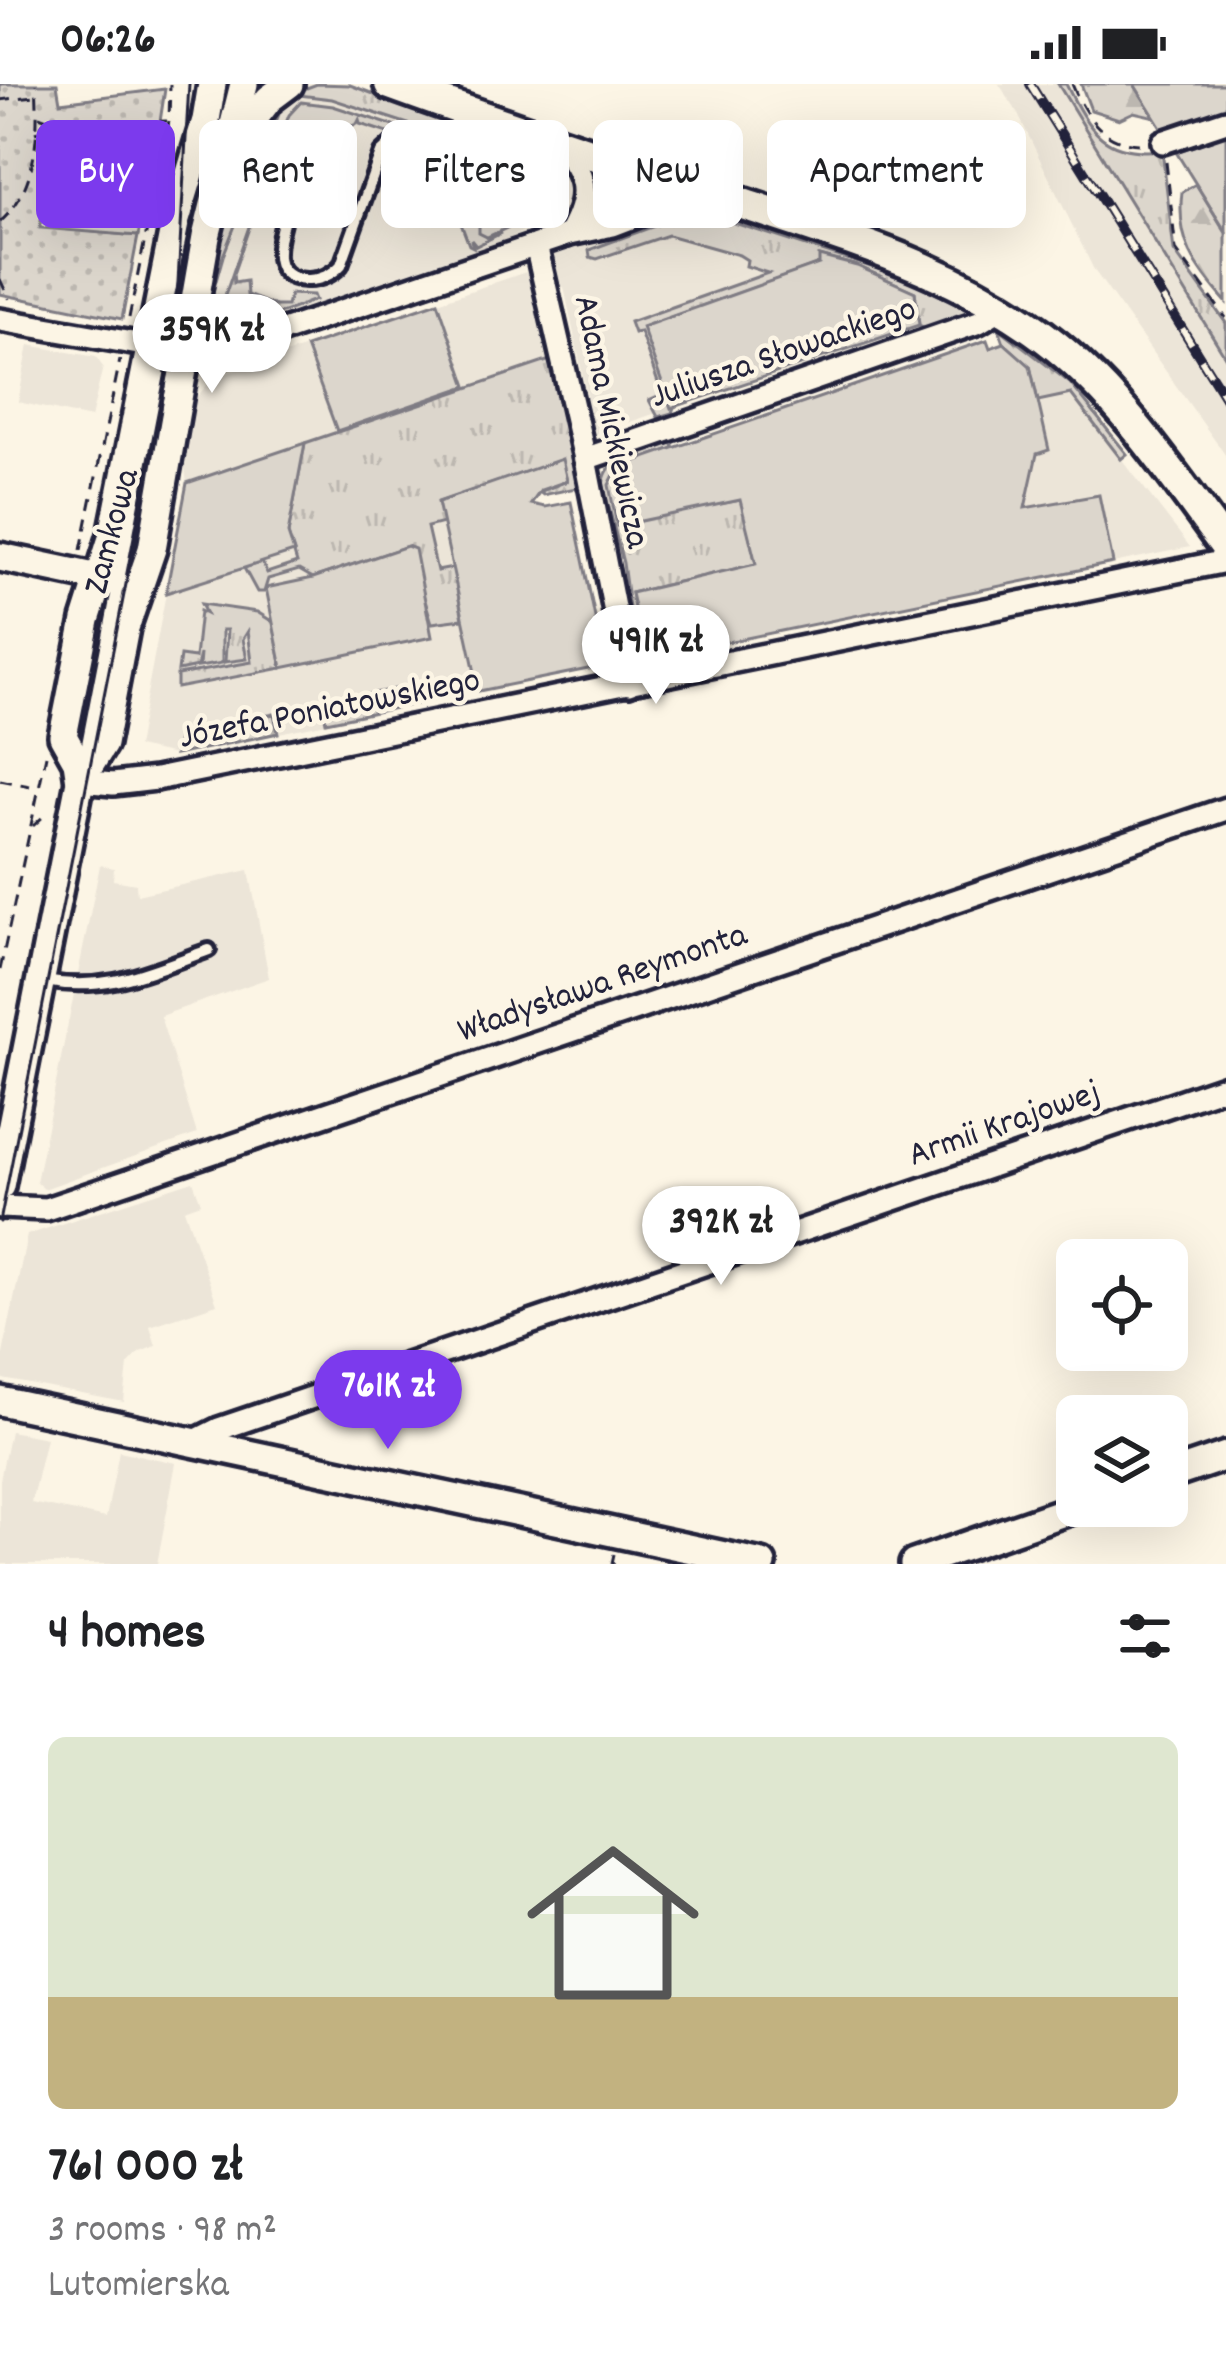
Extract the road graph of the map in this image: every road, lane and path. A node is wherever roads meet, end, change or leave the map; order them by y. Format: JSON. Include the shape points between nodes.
{"nodes":[{"id":1,"x":36,"y":84,"type":"edge"},
{"id":2,"x":170,"y":84,"type":"edge"},
{"id":3,"x":209,"y":84,"type":"edge"},
{"id":4,"x":244,"y":84,"type":"edge"},
{"id":5,"x":289,"y":84,"type":"edge"},
{"id":6,"x":390,"y":84,"type":"edge"},
{"id":7,"x":1072,"y":84,"type":"edge"},
{"id":8,"x":37,"y":96,"type":"junction"},
{"id":9,"x":0,"y":100,"type":"edge"},
{"id":10,"x":37,"y":115,"type":"junction"},
{"id":11,"x":49,"y":120,"type":"edge"},
{"id":12,"x":169,"y":120,"type":"edge"},
{"id":13,"x":237,"y":120,"type":"edge"},
{"id":14,"x":252,"y":120,"type":"edge"},
{"id":15,"x":495,"y":120,"type":"edge"},
{"id":16,"x":1226,"y":121,"type":"edge"},
{"id":17,"x":35,"y":134,"type":"joint"},
{"id":18,"x":1163,"y":142,"type":"junction"},
{"id":19,"x":381,"y":153,"type":"edge"},
{"id":20,"x":569,"y":154,"type":"edge"},
{"id":21,"x":743,"y":204,"type":"edge"},
{"id":22,"x":593,"y":214,"type":"edge"},
{"id":23,"x":357,"y":219,"type":"edge"},
{"id":24,"x":0,"y":222,"type":"edge"},
{"id":25,"x":148,"y":228,"type":"edge"},
{"id":26,"x":208,"y":228,"type":"edge"},
{"id":27,"x":281,"y":228,"type":"edge"},
{"id":28,"x":354,"y":228,"type":"edge"},
{"id":29,"x":598,"y":228,"type":"edge"},
{"id":30,"x":569,"y":234,"type":"junction"},
{"id":31,"x":536,"y":245,"type":"junction"},
{"id":32,"x":0,"y":279,"type":"edge"},
{"id":33,"x":197,"y":281,"type":"junction"},
{"id":34,"x":1002,"y":308,"type":"junction"},
{"id":35,"x":5,"y":311,"type":"edge"},
{"id":36,"x":1226,"y":318,"type":"edge"},
{"id":37,"x":128,"y":326,"type":"dead end"},
{"id":38,"x":266,"y":338,"type":"junction"},
{"id":39,"x":168,"y":348,"type":"junction"},
{"id":40,"x":120,"y":357,"type":"dead end"},
{"id":41,"x":585,"y":459,"type":"junction"},
{"id":42,"x":1226,"y":547,"type":"edge"},
{"id":43,"x":81,"y":553,"type":"dead end"},
{"id":44,"x":0,"y":557,"type":"edge"},
{"id":45,"x":1226,"y":561,"type":"edge"},
{"id":46,"x":120,"y":582,"type":"junction"},
{"id":47,"x":628,"y":684,"type":"junction"},
{"id":48,"x":50,"y":736,"type":"dead end"},
{"id":49,"x":0,"y":780,"type":"edge"},
{"id":50,"x":80,"y":782,"type":"junction"},
{"id":51,"x":30,"y":786,"type":"dead end"},
{"id":52,"x":1226,"y":808,"type":"edge"},
{"id":53,"x":209,"y":950,"type":"dead end"},
{"id":54,"x":0,"y":970,"type":"edge"},
{"id":55,"x":40,"y":980,"type":"junction"},
{"id":56,"x":1226,"y":1086,"type":"edge"},
{"id":57,"x":0,"y":1186,"type":"edge"},
{"id":58,"x":0,"y":1207,"type":"edge"},
{"id":59,"x":0,"y":1401,"type":"edge"},
{"id":60,"x":194,"y":1442,"type":"junction"},
{"id":61,"x":1226,"y":1456,"type":"edge"},
{"id":62,"x":1188,"y":1469,"type":"edge"},
{"id":63,"x":1056,"y":1515,"type":"edge"},
{"id":64,"x":614,"y":1552,"type":"dead end"},
{"id":65,"x":619,"y":1564,"type":"edge"},
{"id":66,"x":762,"y":1564,"type":"edge"},
{"id":67,"x":914,"y":1564,"type":"edge"}],
"edges":[{"from":1,"to":8,"type":"path"},
{"from":2,"to":12,"type":"path"},
{"from":3,"to":39,"type":"street","name":"Zamkowa","via":[[165,268]]},
{"from":4,"to":13,"type":"street","name":"Zamkowa"},
{"from":5,"to":14,"type":"street"},
{"from":6,"to":15,"type":"main road"},
{"from":7,"to":18,"type":"path","via":[[1102,133],[1132,144]]},
{"from":8,"to":9,"type":"path"},
{"from":8,"to":10,"type":"path"},
{"from":10,"to":11,"type":"path"},
{"from":10,"to":17,"type":"path"},
{"from":16,"to":18,"type":"street"},
{"from":17,"to":24,"type":"path","via":[[26,189]]},
{"from":18,"to":36,"type":"path","via":[[1176,250]]},
{"from":19,"to":23,"type":"lane"},
{"from":20,"to":30,"type":"street","via":[[584,184]]},
{"from":21,"to":34,"type":"main road","via":[[872,246]]},
{"from":22,"to":30,"type":"street"},
{"from":25,"to":37,"type":"path"},
{"from":26,"to":33,"type":"street","name":"Zamkowa"},
{"from":27,"to":28,"type":"lane","via":[[278,265],[303,280],[332,274]]},
{"from":29,"to":30,"type":"street"},
{"from":30,"to":31,"type":"street"},
{"from":31,"to":38,"type":"street"},
{"from":31,"to":41,"type":"street","name":"Adama Mickiewicza"},
{"from":32,"to":35,"type":"path"},
{"from":33,"to":38,"type":"street","via":[[219,328]]},
{"from":33,"to":39,"type":"street","name":"Zamkowa"},
{"from":34,"to":41,"type":"street","name":"Juliusza Słowackiego"},
{"from":34,"to":42,"type":"main road","via":[[1114,401]]},
{"from":35,"to":39,"type":"street"},
{"from":38,"to":39,"type":"street","via":[[224,351]]},
{"from":39,"to":46,"type":"street","name":"Zamkowa","via":[[113,536]]},
{"from":39,"to":46,"type":"street","name":"Zamkowa","via":[[152,549]]},
{"from":40,"to":43,"type":"path"},
{"from":41,"to":47,"type":"street","name":"Adama Mickiewicza"},
{"from":44,"to":46,"type":"street"},
{"from":45,"to":47,"type":"street","name":"Józefa Poniatowskiego"},
{"from":46,"to":50,"type":"street","name":"Zamkowa","via":[[125,628],[103,744]]},
{"from":46,"to":50,"type":"street","name":"Zamkowa","via":[[85,626],[64,736]]},
{"from":47,"to":50,"type":"street","name":"Józefa Poniatowskiego","via":[[136,783]]},
{"from":48,"to":54,"type":"path"},
{"from":49,"to":51,"type":"path"},
{"from":50,"to":55,"type":"street","name":"Zamkowa"},
{"from":52,"to":58,"type":"street","name":"Władysława Reymonta","via":[[46,1209]]},
{"from":53,"to":55,"type":"lane","via":[[104,985]]},
{"from":55,"to":57,"type":"street","name":"Zamkowa"},
{"from":56,"to":60,"type":"street","name":"Armii Krajowej"},
{"from":59,"to":60,"type":"street"},
{"from":60,"to":66,"type":"street"},
{"from":61,"to":62,"type":"street"},
{"from":63,"to":67,"type":"street"},
{"from":64,"to":65,"type":"path","via":[[612,1563]]}]}
